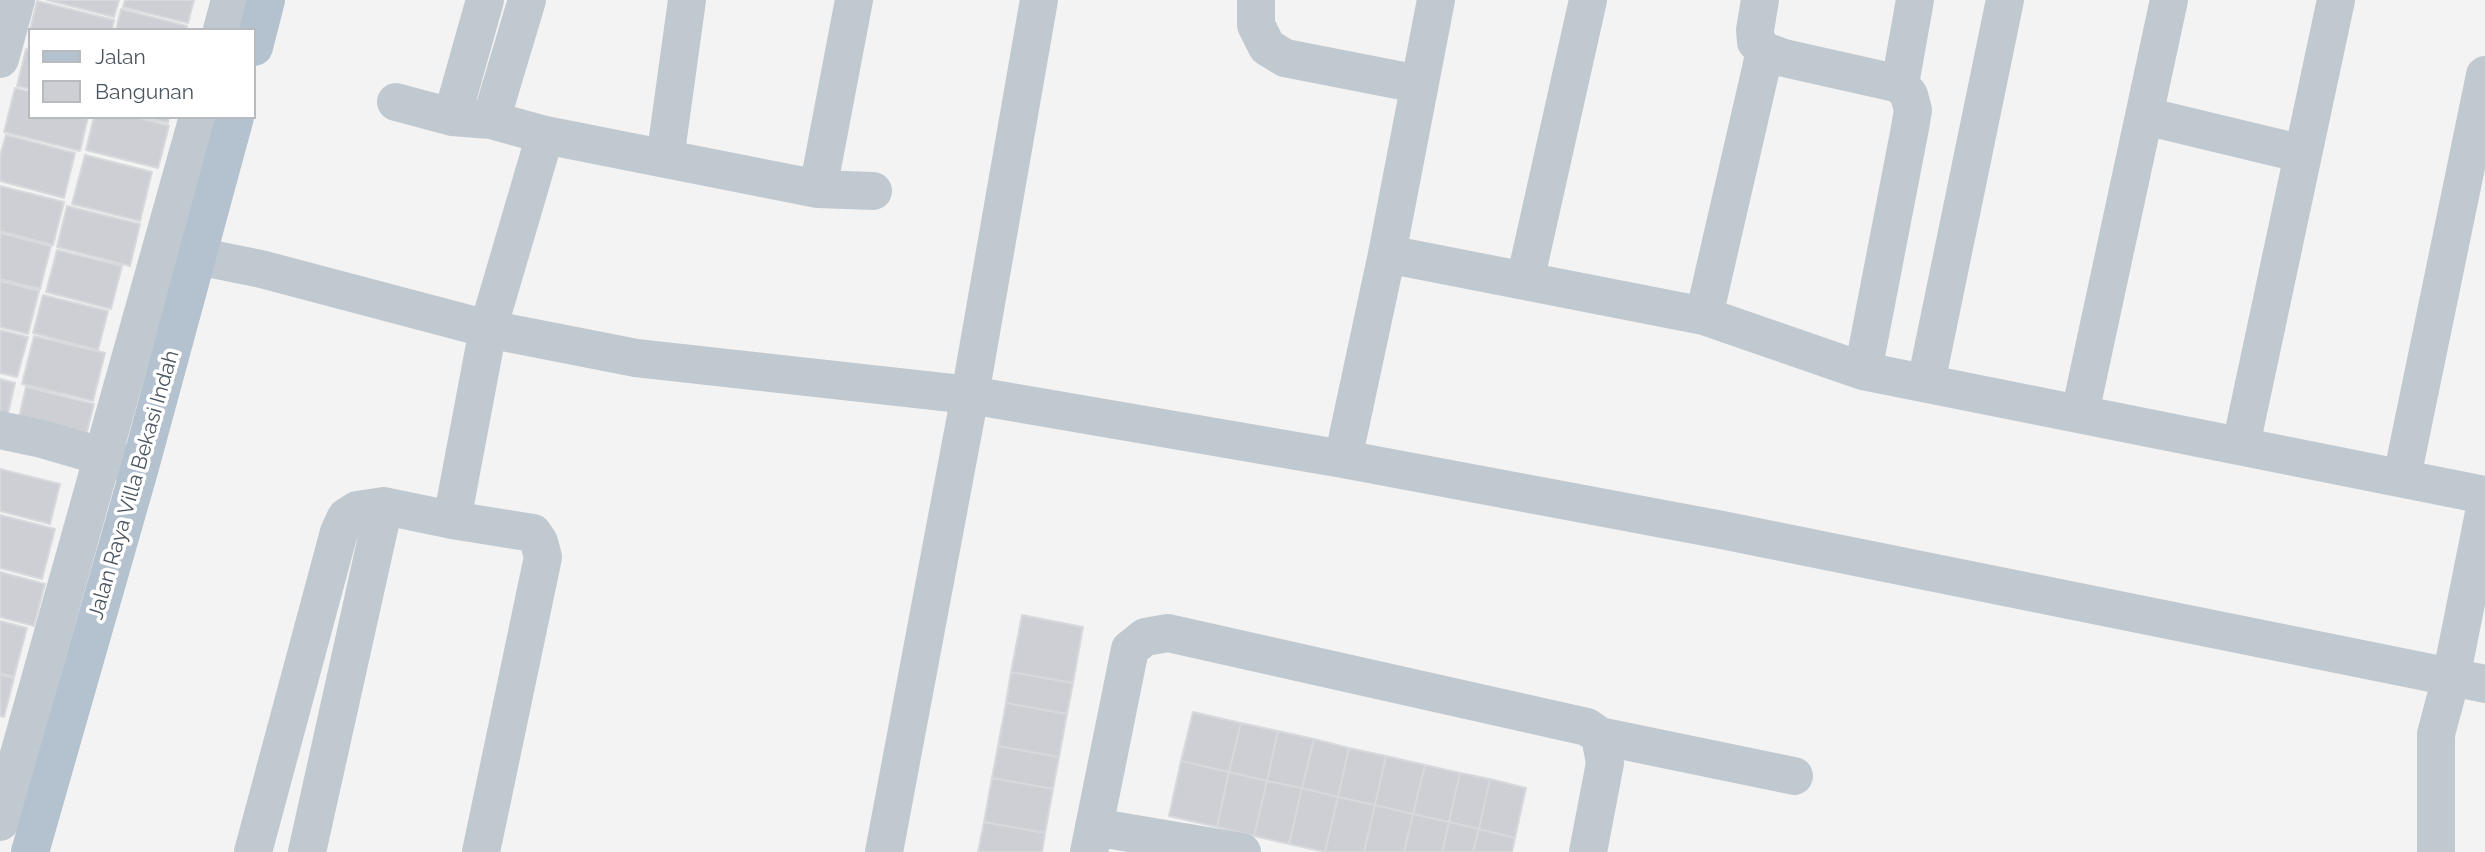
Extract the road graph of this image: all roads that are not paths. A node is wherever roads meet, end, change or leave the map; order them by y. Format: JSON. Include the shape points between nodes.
{"nodes":[{"id":1,"x":16,"y":0,"type":"edge"},
{"id":2,"x":230,"y":0,"type":"edge"},
{"id":3,"x":266,"y":0,"type":"edge"},
{"id":4,"x":485,"y":0,"type":"edge"},
{"id":5,"x":527,"y":0,"type":"edge"},
{"id":6,"x":687,"y":0,"type":"edge"},
{"id":7,"x":854,"y":0,"type":"edge"},
{"id":8,"x":1039,"y":0,"type":"edge"},
{"id":9,"x":1256,"y":0,"type":"edge"},
{"id":10,"x":1436,"y":0,"type":"edge"},
{"id":11,"x":1588,"y":0,"type":"edge"},
{"id":12,"x":1760,"y":0,"type":"edge"},
{"id":13,"x":1915,"y":0,"type":"edge"},
{"id":14,"x":2005,"y":0,"type":"edge"},
{"id":15,"x":2169,"y":0,"type":"edge"},
{"id":16,"x":2336,"y":0,"type":"edge"},
{"id":17,"x":223,"y":28,"type":"edge"},
{"id":18,"x":256,"y":39,"type":"edge"},
{"id":19,"x":2,"y":44,"type":"edge"},
{"id":20,"x":1765,"y":51,"type":"junction"},
{"id":21,"x":2485,"y":75,"type":"edge"},
{"id":22,"x":1418,"y":84,"type":"junction"},
{"id":23,"x":1900,"y":84,"type":"junction"},
{"id":24,"x":396,"y":102,"type":"dead end"},
{"id":25,"x":2145,"y":116,"type":"junction"},
{"id":26,"x":452,"y":117,"type":"junction"},
{"id":27,"x":197,"y":119,"type":"edge"},
{"id":28,"x":234,"y":119,"type":"edge"},
{"id":29,"x":491,"y":120,"type":"junction"},
{"id":30,"x":545,"y":135,"type":"junction"},
{"id":31,"x":2303,"y":154,"type":"junction"},
{"id":32,"x":665,"y":159,"type":"junction"},
{"id":33,"x":2474,"y":185,"type":"edge"},
{"id":34,"x":818,"y":188,"type":"junction"},
{"id":35,"x":873,"y":191,"type":"dead end"},
{"id":36,"x":1387,"y":254,"type":"junction"},
{"id":37,"x":197,"y":256,"type":"junction"},
{"id":38,"x":1525,"y":281,"type":"junction"},
{"id":39,"x":1704,"y":316,"type":"junction"},
{"id":40,"x":488,"y":329,"type":"junction"},
{"id":41,"x":1863,"y":370,"type":"junction"},
{"id":42,"x":1926,"y":383,"type":"junction"},
{"id":43,"x":970,"y":395,"type":"junction"},
{"id":44,"x":2080,"y":413,"type":"junction"},
{"id":45,"x":0,"y":430,"type":"edge"},
{"id":46,"x":2241,"y":445,"type":"junction"},
{"id":47,"x":104,"y":457,"type":"junction"},
{"id":48,"x":1343,"y":459,"type":"junction"},
{"id":49,"x":140,"y":467,"type":"junction"},
{"id":50,"x":2402,"y":477,"type":"junction"},
{"id":51,"x":2485,"y":495,"type":"edge"},
{"id":52,"x":384,"y":506,"type":"junction"},
{"id":53,"x":2485,"y":508,"type":"edge"},
{"id":54,"x":452,"y":520,"type":"junction"},
{"id":55,"x":2468,"y":681,"type":"edge"},
{"id":56,"x":1600,"y":736,"type":"junction"},
{"id":57,"x":1794,"y":776,"type":"dead end"},
{"id":58,"x":0,"y":822,"type":"edge"},
{"id":59,"x":1092,"y":840,"type":"edge"},
{"id":60,"x":30,"y":852,"type":"edge"},
{"id":61,"x":253,"y":852,"type":"edge"},
{"id":62,"x":307,"y":852,"type":"edge"},
{"id":63,"x":481,"y":852,"type":"edge"},
{"id":64,"x":884,"y":852,"type":"edge"},
{"id":65,"x":1242,"y":852,"type":"edge"},
{"id":66,"x":1588,"y":852,"type":"edge"},
{"id":67,"x":2435,"y":852,"type":"edge"}],
"edges":[{"from":1,"to":19,"type":"street"},
{"from":2,"to":17,"type":"street"},
{"from":3,"to":18,"type":"main road"},
{"from":4,"to":26,"type":"street"},
{"from":5,"to":29,"type":"street"},
{"from":6,"to":32,"type":"street"},
{"from":7,"to":34,"type":"street"},
{"from":8,"to":43,"type":"street"},
{"from":9,"to":22,"type":"street","via":[[1256,24],[1267,47],[1285,58]]},
{"from":10,"to":22,"type":"street"},
{"from":11,"to":38,"type":"street"},
{"from":12,"to":20,"type":"street","via":[[1756,42]]},
{"from":13,"to":23,"type":"street"},
{"from":14,"to":42,"type":"street"},
{"from":15,"to":25,"type":"street"},
{"from":16,"to":31,"type":"street"},
{"from":20,"to":23,"type":"street"},
{"from":20,"to":39,"type":"street"},
{"from":21,"to":33,"type":"street"},
{"from":22,"to":36,"type":"street"},
{"from":23,"to":41,"type":"street","via":[[1913,110]]},
{"from":24,"to":26,"type":"street"},
{"from":25,"to":31,"type":"street"},
{"from":25,"to":44,"type":"street"},
{"from":26,"to":29,"type":"street"},
{"from":27,"to":47,"type":"street"},
{"from":28,"to":37,"type":"main road","name":"Jalan Raya Villa Bekasi Indah"},
{"from":29,"to":30,"type":"street"},
{"from":30,"to":32,"type":"street"},
{"from":30,"to":40,"type":"street"},
{"from":31,"to":46,"type":"street"},
{"from":32,"to":34,"type":"street"},
{"from":33,"to":50,"type":"street"},
{"from":34,"to":35,"type":"street"},
{"from":36,"to":38,"type":"street"},
{"from":36,"to":48,"type":"street"},
{"from":37,"to":40,"type":"street"},
{"from":37,"to":49,"type":"main road","name":"Jalan Raya Villa Bekasi Indah"},
{"from":38,"to":39,"type":"street"},
{"from":39,"to":41,"type":"street"},
{"from":40,"to":43,"type":"street","via":[[636,358]]},
{"from":40,"to":54,"type":"street"},
{"from":41,"to":42,"type":"street"},
{"from":42,"to":44,"type":"street"},
{"from":43,"to":48,"type":"street"},
{"from":43,"to":64,"type":"street"},
{"from":44,"to":46,"type":"street"},
{"from":45,"to":47,"type":"street"},
{"from":46,"to":50,"type":"street"},
{"from":47,"to":49,"type":"street"},
{"from":47,"to":58,"type":"street"},
{"from":48,"to":55,"type":"street","via":[[1736,532]]},
{"from":49,"to":60,"type":"main road","name":"Jalan Raya Villa Bekasi Indah"},
{"from":50,"to":51,"type":"street"},
{"from":52,"to":54,"type":"street"},
{"from":52,"to":61,"type":"street","via":[[357,510],[346,517],[339,532]]},
{"from":52,"to":62,"type":"street"},
{"from":53,"to":55,"type":"street"},
{"from":54,"to":63,"type":"street","via":[[533,533],[543,557]]},
{"from":55,"to":67,"type":"street","via":[[2435,734]]},
{"from":56,"to":57,"type":"street"},
{"from":56,"to":59,"type":"street","via":[[1587,727],[1168,634],[1145,637],[1130,649]]},
{"from":56,"to":66,"type":"street","via":[[1605,763]]},
{"from":59,"to":65,"type":"street"}]}
